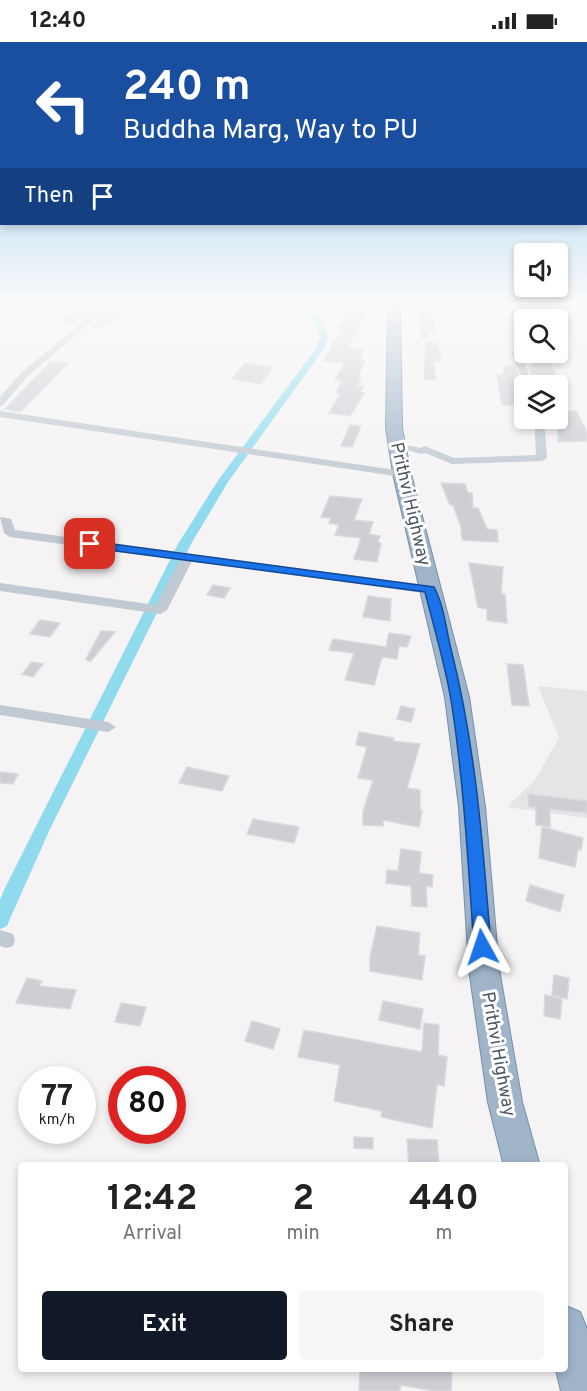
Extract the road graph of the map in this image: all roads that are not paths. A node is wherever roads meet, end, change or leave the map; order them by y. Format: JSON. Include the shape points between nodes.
{"nodes":[{"id":1,"x":36,"y":365,"type":"edge"},
{"id":2,"x":393,"y":365,"type":"edge"},
{"id":3,"x":0,"y":403,"type":"edge"},
{"id":4,"x":0,"y":414,"type":"edge"},
{"id":5,"x":541,"y":429,"type":"edge"},
{"id":6,"x":397,"y":446,"type":"junction"},
{"id":7,"x":402,"y":474,"type":"junction"},
{"id":8,"x":0,"y":520,"type":"edge"},
{"id":9,"x":188,"y":557,"type":"junction"},
{"id":10,"x":0,"y":587,"type":"edge"},
{"id":11,"x":430,"y":590,"type":"junction"},
{"id":12,"x":0,"y":710,"type":"edge"},
{"id":13,"x":108,"y":727,"type":"dead end"},
{"id":14,"x":521,"y":1162,"type":"edge"},
{"id":15,"x":568,"y":1334,"type":"edge"},
{"id":16,"x":582,"y":1391,"type":"edge"}],
"edges":[{"from":1,"to":3,"type":"street"},
{"from":2,"to":6,"type":"highway","name":"Prithvi Highway"},
{"from":4,"to":7,"type":"street"},
{"from":5,"to":6,"type":"street","via":[[542,458],[452,461],[425,449]]},
{"from":6,"to":7,"type":"highway","name":"Prithvi Highway"},
{"from":7,"to":11,"type":"highway","name":"Prithvi Highway"},
{"from":8,"to":9,"type":"street","via":[[8,521],[10,534]]},
{"from":9,"to":10,"type":"street","via":[[160,610]]},
{"from":9,"to":11,"type":"street"},
{"from":11,"to":14,"type":"highway","name":"Prithvi Highway","via":[[457,696],[472,807],[484,969],[505,1102]]},
{"from":12,"to":13,"type":"street"},
{"from":15,"to":16,"type":"highway"}]}
